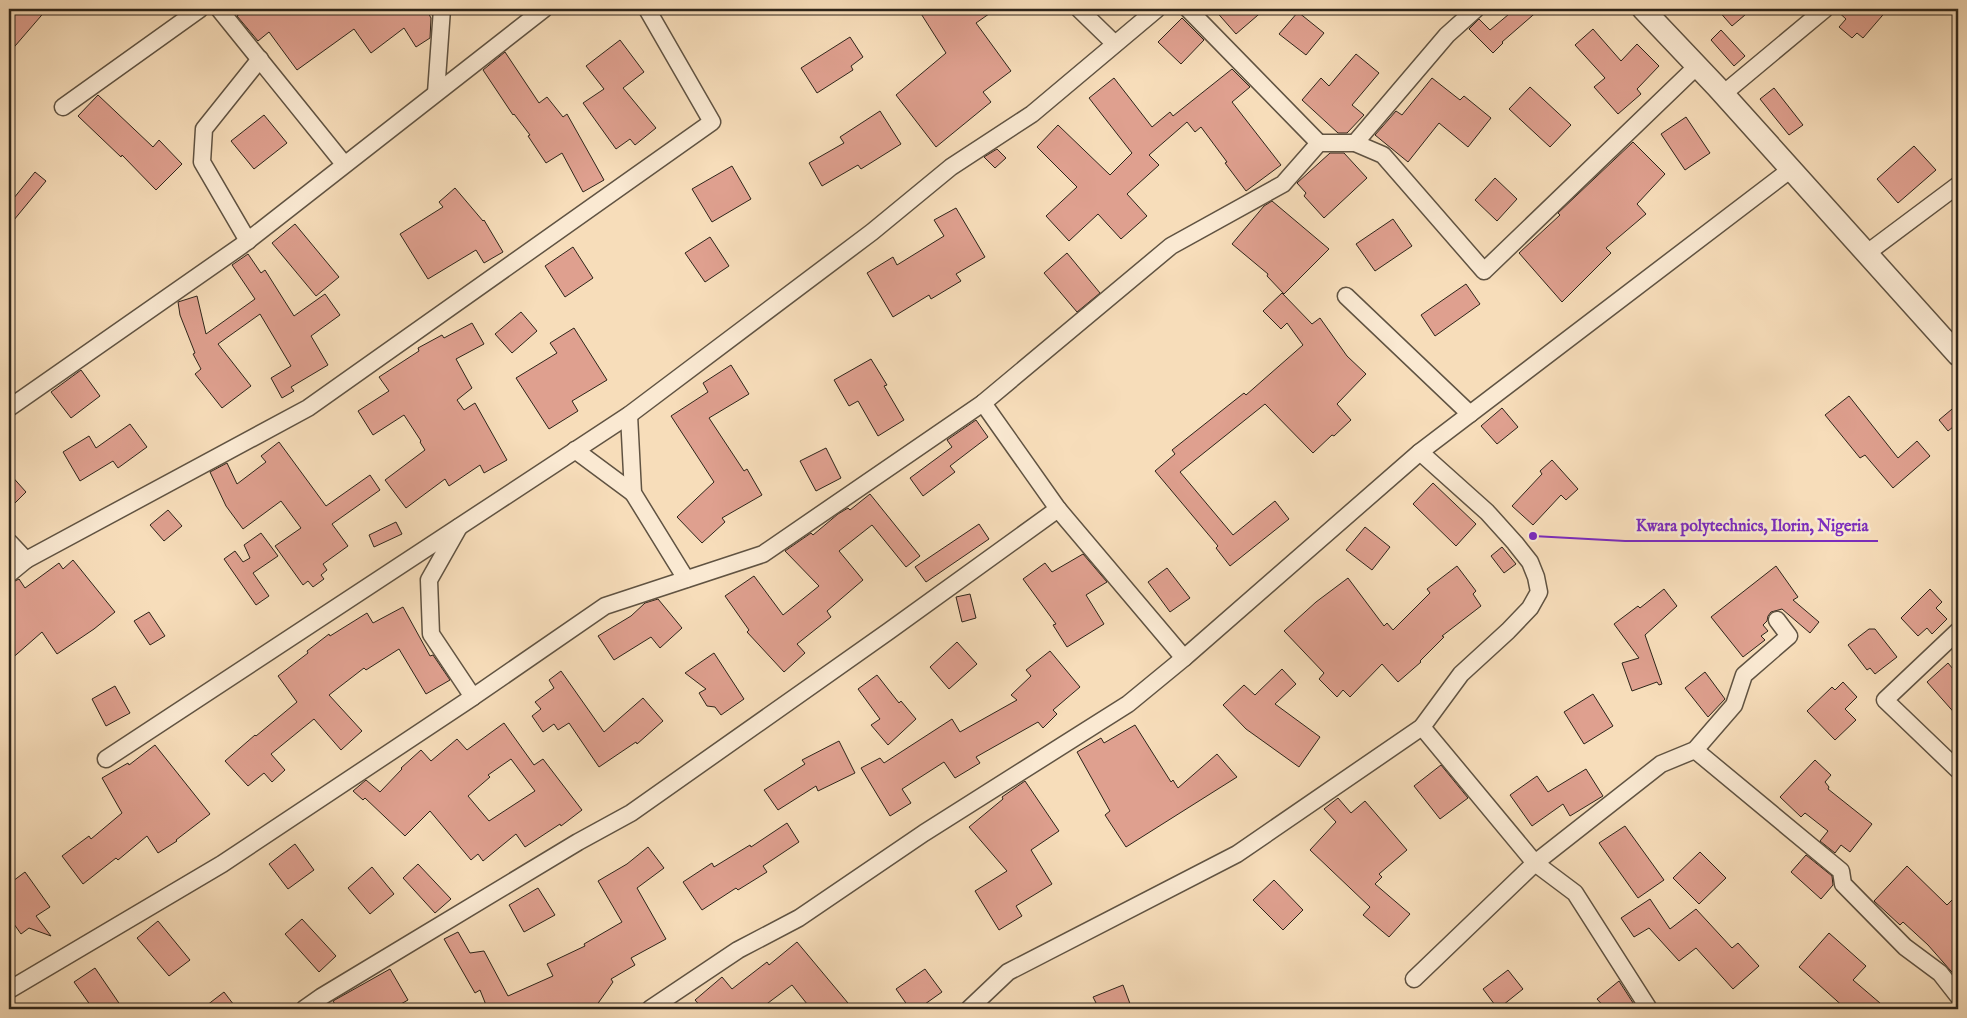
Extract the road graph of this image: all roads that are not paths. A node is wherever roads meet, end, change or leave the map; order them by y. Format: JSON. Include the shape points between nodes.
{"nodes":[{"id":1,"x":200,"y":9,"type":"edge"},
{"id":2,"x":219,"y":9,"type":"edge"},
{"id":3,"x":442,"y":9,"type":"edge"},
{"id":4,"x":544,"y":9,"type":"edge"},
{"id":5,"x":646,"y":9,"type":"edge"},
{"id":6,"x":1079,"y":9,"type":"edge"},
{"id":7,"x":1157,"y":9,"type":"edge"},
{"id":8,"x":1188,"y":9,"type":"edge"},
{"id":9,"x":1476,"y":9,"type":"edge"},
{"id":10,"x":1643,"y":9,"type":"edge"},
{"id":11,"x":1825,"y":9,"type":"edge"},
{"id":12,"x":1115,"y":44,"type":"junction"},
{"id":13,"x":260,"y":59,"type":"junction"},
{"id":14,"x":1696,"y":66,"type":"junction"},
{"id":15,"x":436,"y":92,"type":"junction"},
{"id":16,"x":1723,"y":94,"type":"junction"},
{"id":17,"x":63,"y":107,"type":"dead end"},
{"id":18,"x":1319,"y":143,"type":"junction"},
{"id":19,"x":1354,"y":143,"type":"junction"},
{"id":20,"x":344,"y":164,"type":"junction"},
{"id":21,"x":1790,"y":170,"type":"junction"},
{"id":22,"x":1958,"y":185,"type":"edge"},
{"id":23,"x":248,"y":241,"type":"junction"},
{"id":24,"x":1867,"y":253,"type":"junction"},
{"id":25,"x":1346,"y":296,"type":"dead end"},
{"id":26,"x":1958,"y":355,"type":"edge"},
{"id":27,"x":983,"y":403,"type":"junction"},
{"id":28,"x":9,"y":408,"type":"edge"},
{"id":29,"x":1470,"y":414,"type":"junction"},
{"id":30,"x":629,"y":415,"type":"junction"},
{"id":31,"x":575,"y":450,"type":"junction"},
{"id":32,"x":1420,"y":452,"type":"junction"},
{"id":33,"x":633,"y":493,"type":"junction"},
{"id":34,"x":1058,"y":509,"type":"junction"},
{"id":35,"x":460,"y":525,"type":"junction"},
{"id":36,"x":9,"y":542,"type":"edge"},
{"id":37,"x":26,"y":560,"type":"junction"},
{"id":38,"x":9,"y":574,"type":"edge"},
{"id":39,"x":686,"y":579,"type":"junction"},
{"id":40,"x":1777,"y":620,"type":"dead end"},
{"id":41,"x":1958,"y":631,"type":"edge"},
{"id":42,"x":1184,"y":658,"type":"junction"},
{"id":43,"x":473,"y":697,"type":"junction"},
{"id":44,"x":1422,"y":726,"type":"junction"},
{"id":45,"x":1695,"y":750,"type":"junction"},
{"id":46,"x":106,"y":759,"type":"dead end"},
{"id":47,"x":1958,"y":770,"type":"edge"},
{"id":48,"x":1535,"y":863,"type":"junction"},
{"id":49,"x":1414,"y":979,"type":"dead end"},
{"id":50,"x":9,"y":990,"type":"edge"},
{"id":51,"x":1958,"y":996,"type":"edge"},
{"id":52,"x":304,"y":1009,"type":"edge"},
{"id":53,"x":650,"y":1009,"type":"edge"},
{"id":54,"x":969,"y":1009,"type":"edge"},
{"id":55,"x":1649,"y":1009,"type":"edge"}],
"edges":[{"from":1,"to":17,"type":"street"},
{"from":2,"to":13,"type":"street"},
{"from":3,"to":15,"type":"street"},
{"from":4,"to":15,"type":"street"},
{"from":5,"to":37,"type":"street","via":[[712,122],[308,408]]},
{"from":6,"to":12,"type":"street"},
{"from":7,"to":12,"type":"street"},
{"from":8,"to":18,"type":"street"},
{"from":9,"to":19,"type":"street","via":[[1447,35]]},
{"from":10,"to":14,"type":"street"},
{"from":11,"to":16,"type":"street"},
{"from":12,"to":30,"type":"street","via":[[1032,114],[951,168],[872,232]]},
{"from":13,"to":20,"type":"street"},
{"from":13,"to":23,"type":"street","via":[[204,129],[202,162]]},
{"from":14,"to":16,"type":"street"},
{"from":14,"to":19,"type":"street","via":[[1484,271],[1383,155]]},
{"from":15,"to":20,"type":"street"},
{"from":16,"to":21,"type":"street"},
{"from":18,"to":19,"type":"street"},
{"from":18,"to":27,"type":"street","via":[[1283,184],[1171,246]]},
{"from":20,"to":23,"type":"street"},
{"from":21,"to":24,"type":"street"},
{"from":21,"to":29,"type":"street"},
{"from":22,"to":24,"type":"street"},
{"from":23,"to":28,"type":"street"},
{"from":24,"to":26,"type":"street"},
{"from":25,"to":29,"type":"street"},
{"from":27,"to":34,"type":"street"},
{"from":27,"to":39,"type":"street","via":[[763,554]]},
{"from":29,"to":32,"type":"street"},
{"from":30,"to":31,"type":"street"},
{"from":30,"to":33,"type":"street"},
{"from":31,"to":33,"type":"street"},
{"from":31,"to":35,"type":"street"},
{"from":32,"to":42,"type":"street"},
{"from":32,"to":44,"type":"street","via":[[1487,512],[1515,543],[1530,562],[1539,592],[1530,608],[1461,674]]},
{"from":33,"to":39,"type":"street"},
{"from":34,"to":42,"type":"street"},
{"from":34,"to":52,"type":"street","via":[[631,813]]},
{"from":35,"to":43,"type":"street","via":[[429,580],[431,634]]},
{"from":35,"to":46,"type":"street"},
{"from":36,"to":37,"type":"street"},
{"from":37,"to":38,"type":"street"},
{"from":39,"to":43,"type":"street","via":[[605,606]]},
{"from":40,"to":45,"type":"street","via":[[1789,636],[1744,675],[1734,705]]},
{"from":41,"to":47,"type":"street","via":[[1885,700]]},
{"from":42,"to":53,"type":"street","via":[[1128,704],[924,833],[800,918],[738,950]]},
{"from":43,"to":50,"type":"street","via":[[222,864]]},
{"from":44,"to":48,"type":"street"},
{"from":44,"to":54,"type":"street","via":[[1237,854],[1008,972]]},
{"from":45,"to":48,"type":"street","via":[[1661,764]]},
{"from":45,"to":51,"type":"street","via":[[1841,871],[1843,884],[1905,947],[1940,973]]},
{"from":48,"to":49,"type":"street"},
{"from":48,"to":55,"type":"street","via":[[1575,893]]}]}
